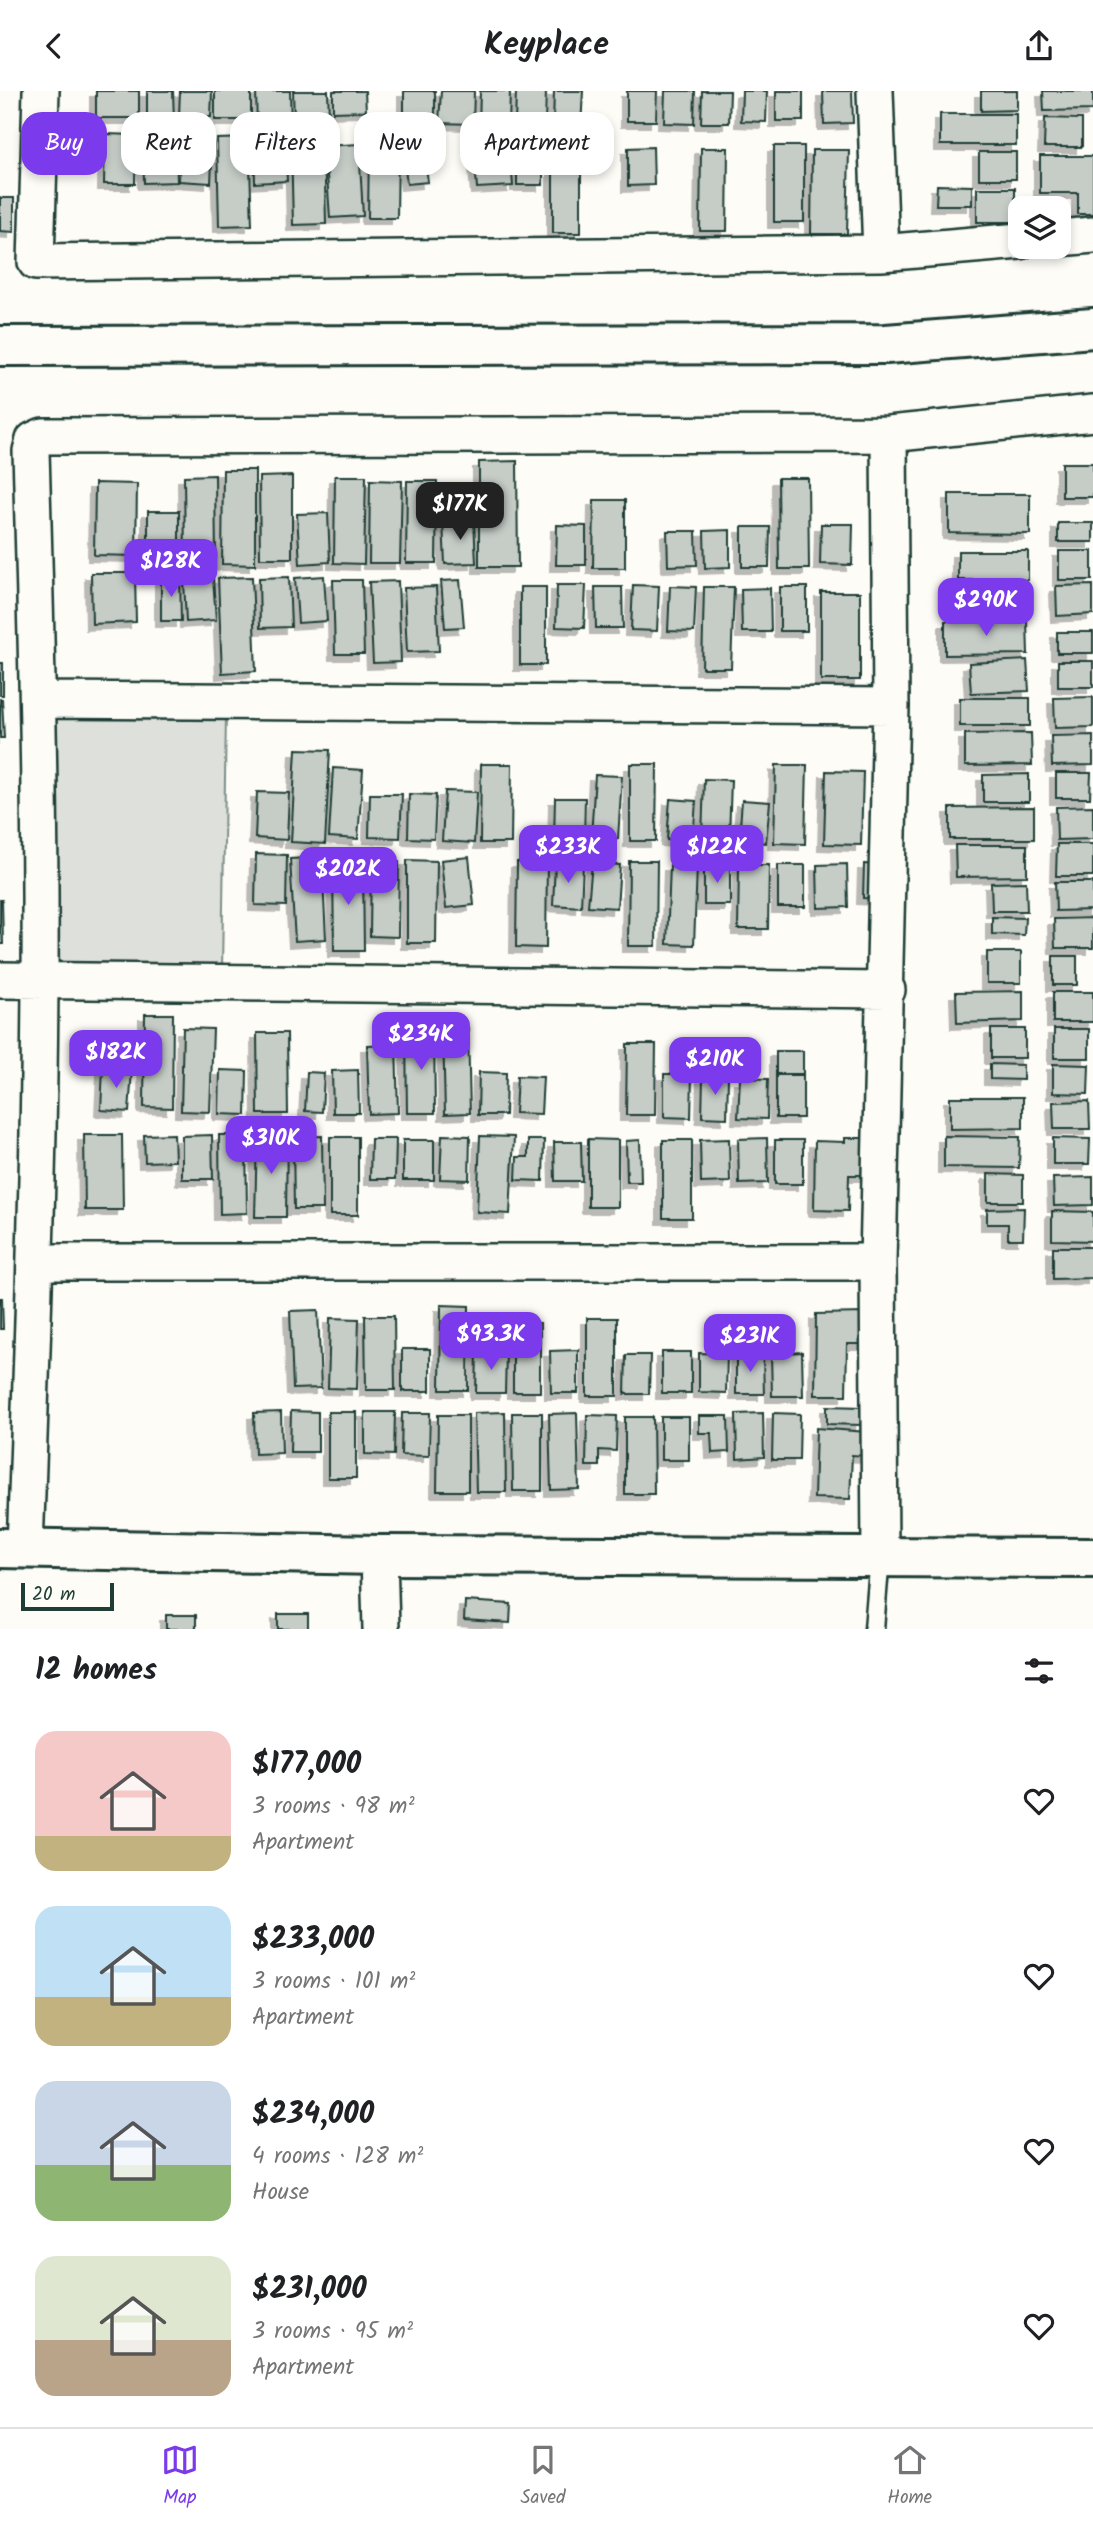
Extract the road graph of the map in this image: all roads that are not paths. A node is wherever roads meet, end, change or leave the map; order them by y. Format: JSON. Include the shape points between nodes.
{"nodes":[{"id":1,"x":41,"y":91,"type":"edge"},
{"id":2,"x":876,"y":91,"type":"edge"},
{"id":3,"x":1093,"y":235,"type":"edge"},
{"id":4,"x":1071,"y":237,"type":"edge"},
{"id":5,"x":1008,"y":242,"type":"edge"},
{"id":6,"x":881,"y":253,"type":"junction"},
{"id":7,"x":1093,"y":328,"type":"edge"},
{"id":8,"x":0,"y":346,"type":"edge"},
{"id":9,"x":1093,"y":413,"type":"edge"},
{"id":10,"x":889,"y":435,"type":"junction"},
{"id":11,"x":38,"y":700,"type":"junction"},
{"id":12,"x":891,"y":706,"type":"junction"},
{"id":13,"x":40,"y":979,"type":"junction"},
{"id":14,"x":0,"y":980,"type":"edge"},
{"id":15,"x":887,"y":990,"type":"junction"},
{"id":16,"x":36,"y":1262,"type":"junction"},
{"id":17,"x":878,"y":1262,"type":"junction"},
{"id":18,"x":13,"y":1548,"type":"edge"},
{"id":19,"x":379,"y":1555,"type":"junction"},
{"id":20,"x":880,"y":1556,"type":"junction"},
{"id":21,"x":1093,"y":1558,"type":"edge"},
{"id":22,"x":381,"y":1629,"type":"edge"},
{"id":23,"x":874,"y":1629,"type":"edge"}],
"edges":[{"from":1,"to":6,"type":"street","via":[[36,262]]},
{"from":2,"to":6,"type":"street"},
{"from":3,"to":4,"type":"street"},
{"from":5,"to":6,"type":"street"},
{"from":7,"to":8,"type":"street","via":[[886,344]]},
{"from":9,"to":10,"type":"street"},
{"from":10,"to":11,"type":"street","via":[[43,436],[34,440],[31,451]]},
{"from":10,"to":12,"type":"street"},
{"from":11,"to":12,"type":"street"},
{"from":11,"to":13,"type":"street"},
{"from":12,"to":15,"type":"street"},
{"from":13,"to":14,"type":"street"},
{"from":13,"to":15,"type":"street"},
{"from":13,"to":16,"type":"street"},
{"from":15,"to":17,"type":"street"},
{"from":16,"to":17,"type":"street"},
{"from":16,"to":18,"type":"street"},
{"from":17,"to":20,"type":"street"},
{"from":18,"to":19,"type":"street"},
{"from":19,"to":20,"type":"street"},
{"from":19,"to":22,"type":"street"},
{"from":20,"to":21,"type":"street"},
{"from":20,"to":23,"type":"lane"}]}
